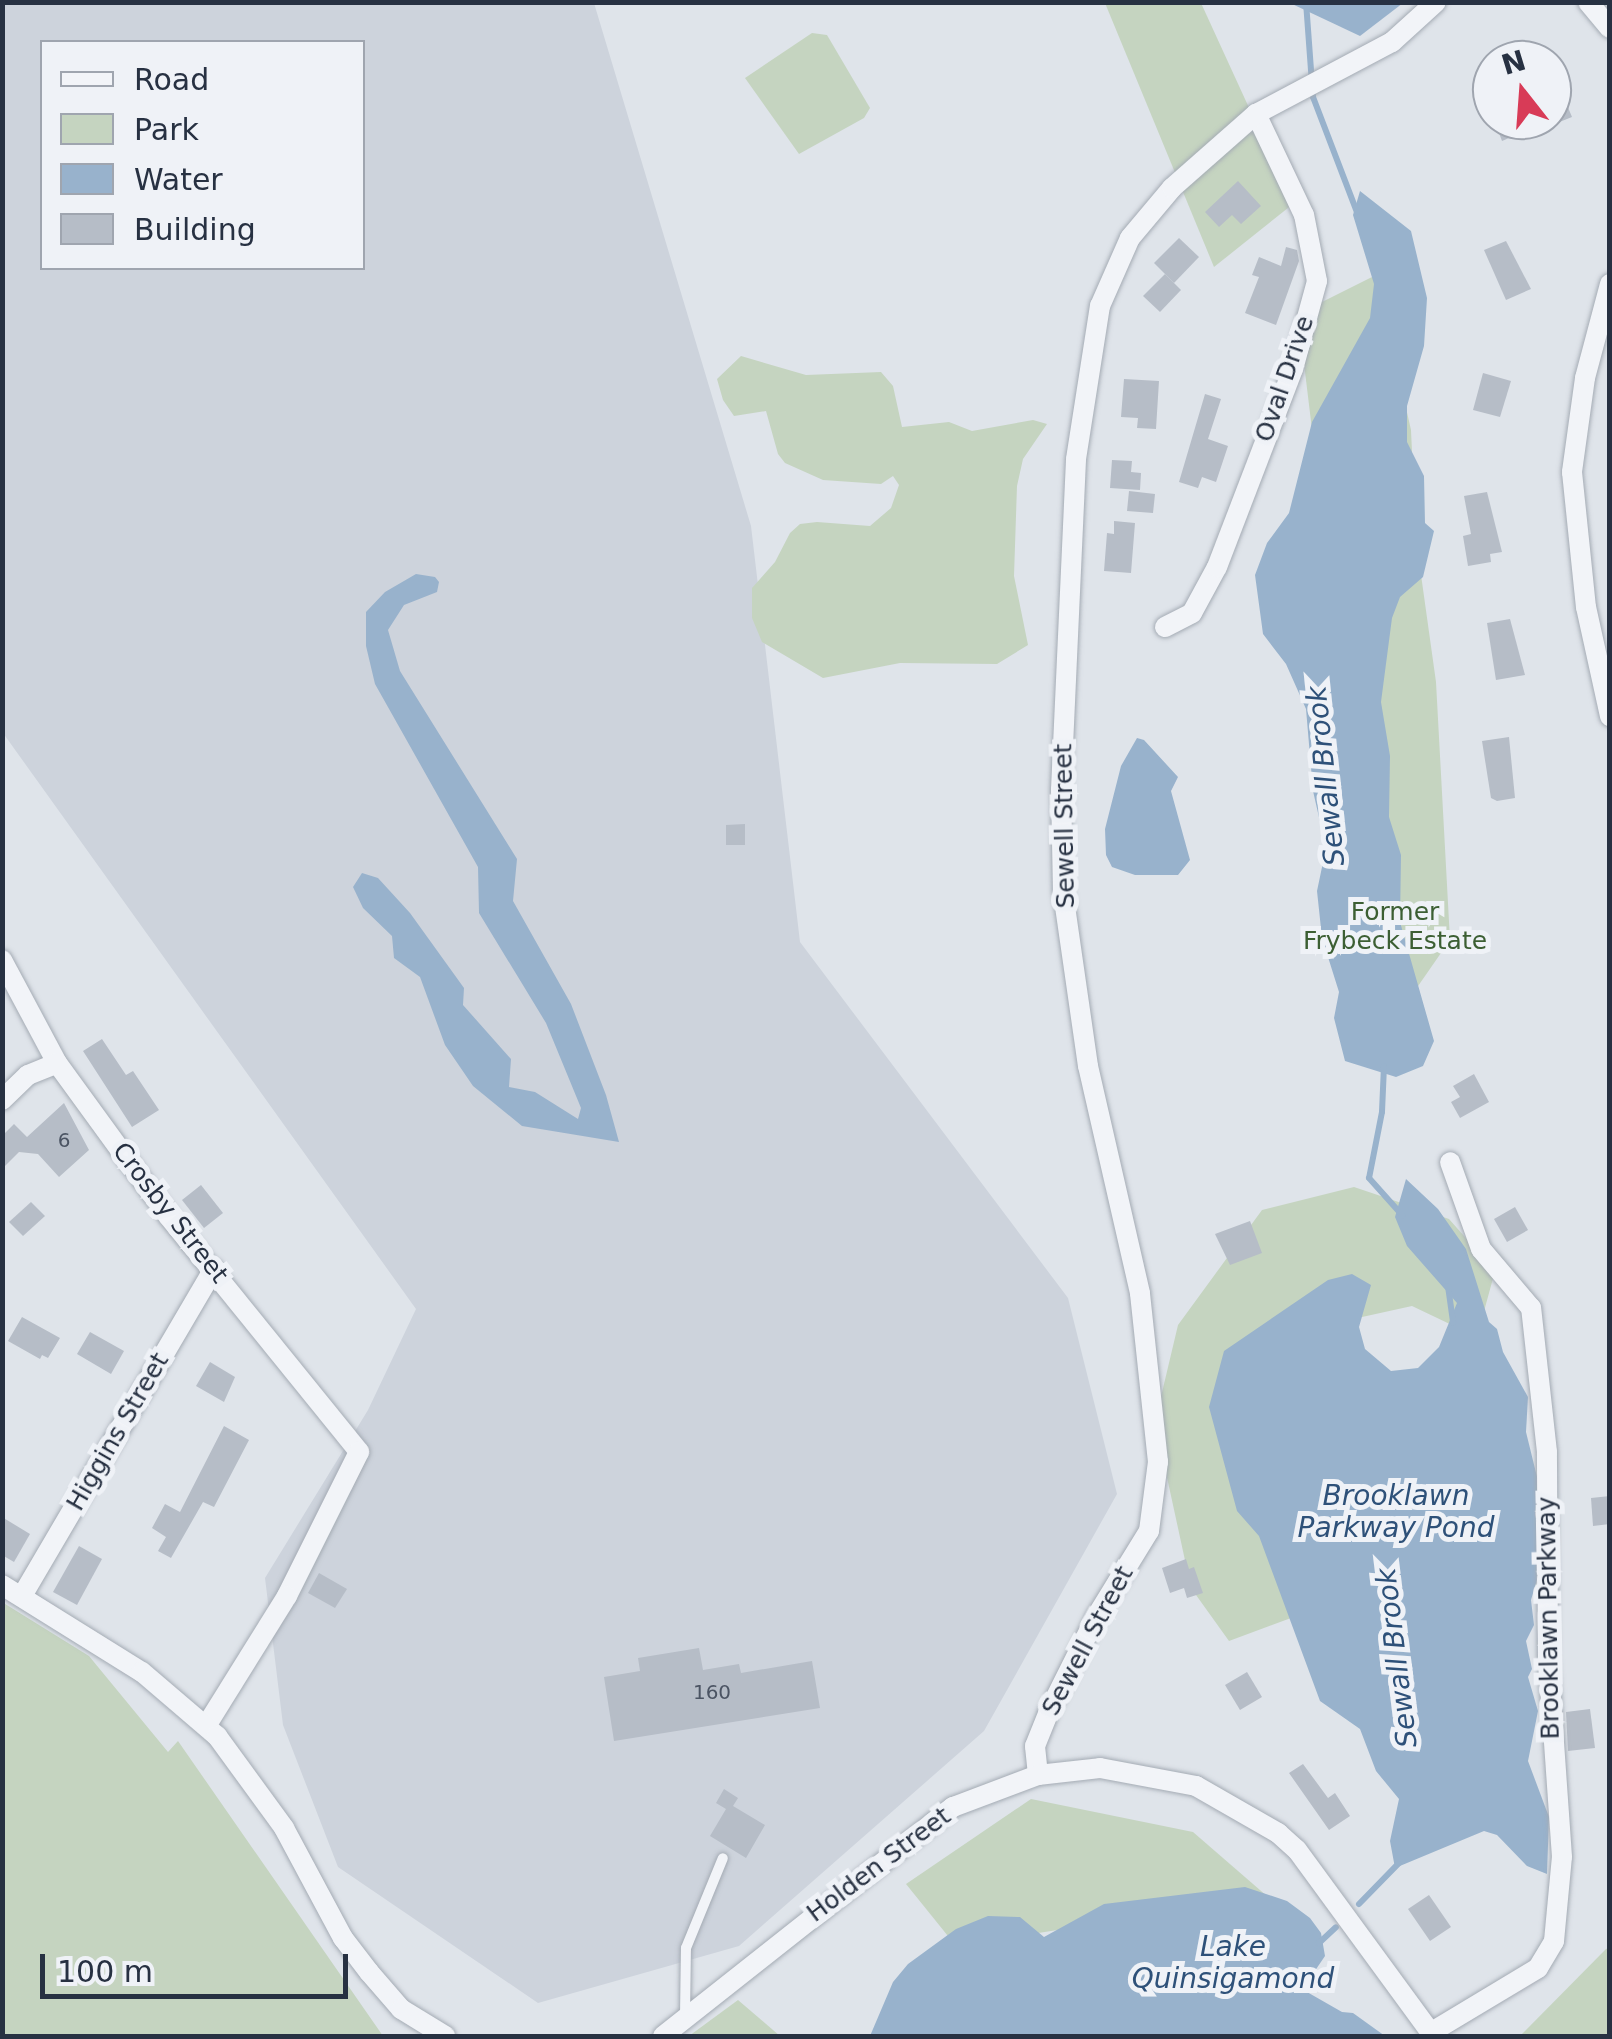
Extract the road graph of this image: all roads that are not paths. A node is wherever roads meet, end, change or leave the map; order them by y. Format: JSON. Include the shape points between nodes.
{"nodes":[{"id":1,"x":1436,"y":2,"type":"edge"},
{"id":2,"x":1588,"y":2,"type":"edge"},
{"id":3,"x":1610,"y":28,"type":"edge"},
{"id":4,"x":1256,"y":114,"type":"junction"},
{"id":5,"x":1610,"y":284,"type":"edge"},
{"id":6,"x":1165,"y":627,"type":"dead end"},
{"id":7,"x":1610,"y":716,"type":"edge"},
{"id":8,"x":2,"y":960,"type":"edge"},
{"id":9,"x":57,"y":1063,"type":"junction"},
{"id":10,"x":2,"y":1100,"type":"edge"},
{"id":11,"x":1450,"y":1162,"type":"dead end"},
{"id":12,"x":214,"y":1269,"type":"junction"},
{"id":13,"x":2,"y":1585,"type":"edge"},
{"id":14,"x":22,"y":1596,"type":"junction"},
{"id":15,"x":206,"y":1726,"type":"junction"},
{"id":16,"x":1038,"y":1774,"type":"junction"},
{"id":17,"x":723,"y":1858,"type":"dead end"},
{"id":18,"x":684,"y":2022,"type":"junction"},
{"id":19,"x":1432,"y":2034,"type":"edge"},
{"id":20,"x":445,"y":2036,"type":"edge"},
{"id":21,"x":663,"y":2036,"type":"edge"}],
"edges":[{"from":1,"to":4,"type":"street","name":"Sewell Street","via":[[1392,42]]},
{"from":2,"to":3,"type":"street"},
{"from":4,"to":6,"type":"street","name":"Oval Drive","via":[[1304,215],[1317,281],[1293,368],[1217,567],[1192,613]]},
{"from":4,"to":16,"type":"street","name":"Sewell Street","via":[[1172,188],[1130,238],[1100,306],[1084,396],[1063,754],[1063,892],[1088,1066],[1140,1293],[1158,1462],[1149,1531],[1048,1713],[1035,1746]]},
{"from":5,"to":7,"type":"street","via":[[1572,472],[1586,607]]},
{"from":8,"to":9,"type":"street","name":"Crosby Street"},
{"from":9,"to":10,"type":"street","via":[[28,1075]]},
{"from":9,"to":12,"type":"street","name":"Crosby Street"},
{"from":11,"to":19,"type":"street","name":"Brooklawn Parkway","via":[[1481,1249],[1531,1308],[1548,1452],[1548,1656],[1562,1857],[1554,1940],[1538,1968]]},
{"from":12,"to":14,"type":"street","name":"Higgins Street"},
{"from":12,"to":15,"type":"street","name":"Crosby Street","via":[[358,1452],[287,1596]]},
{"from":13,"to":14,"type":"street"},
{"from":14,"to":15,"type":"street","via":[[142,1672]]},
{"from":15,"to":20,"type":"street","via":[[260,1792],[369,1972],[402,2009]]},
{"from":16,"to":18,"type":"street","name":"Holden Street","via":[[953,1807]]},
{"from":16,"to":19,"type":"street","name":"Holden Street","via":[[1100,1768],[1171,1778],[1278,1833],[1298,1850]]},
{"from":17,"to":18,"type":"lane","via":[[686,1948]]},
{"from":18,"to":21,"type":"street","name":"Holden Street"}]}
